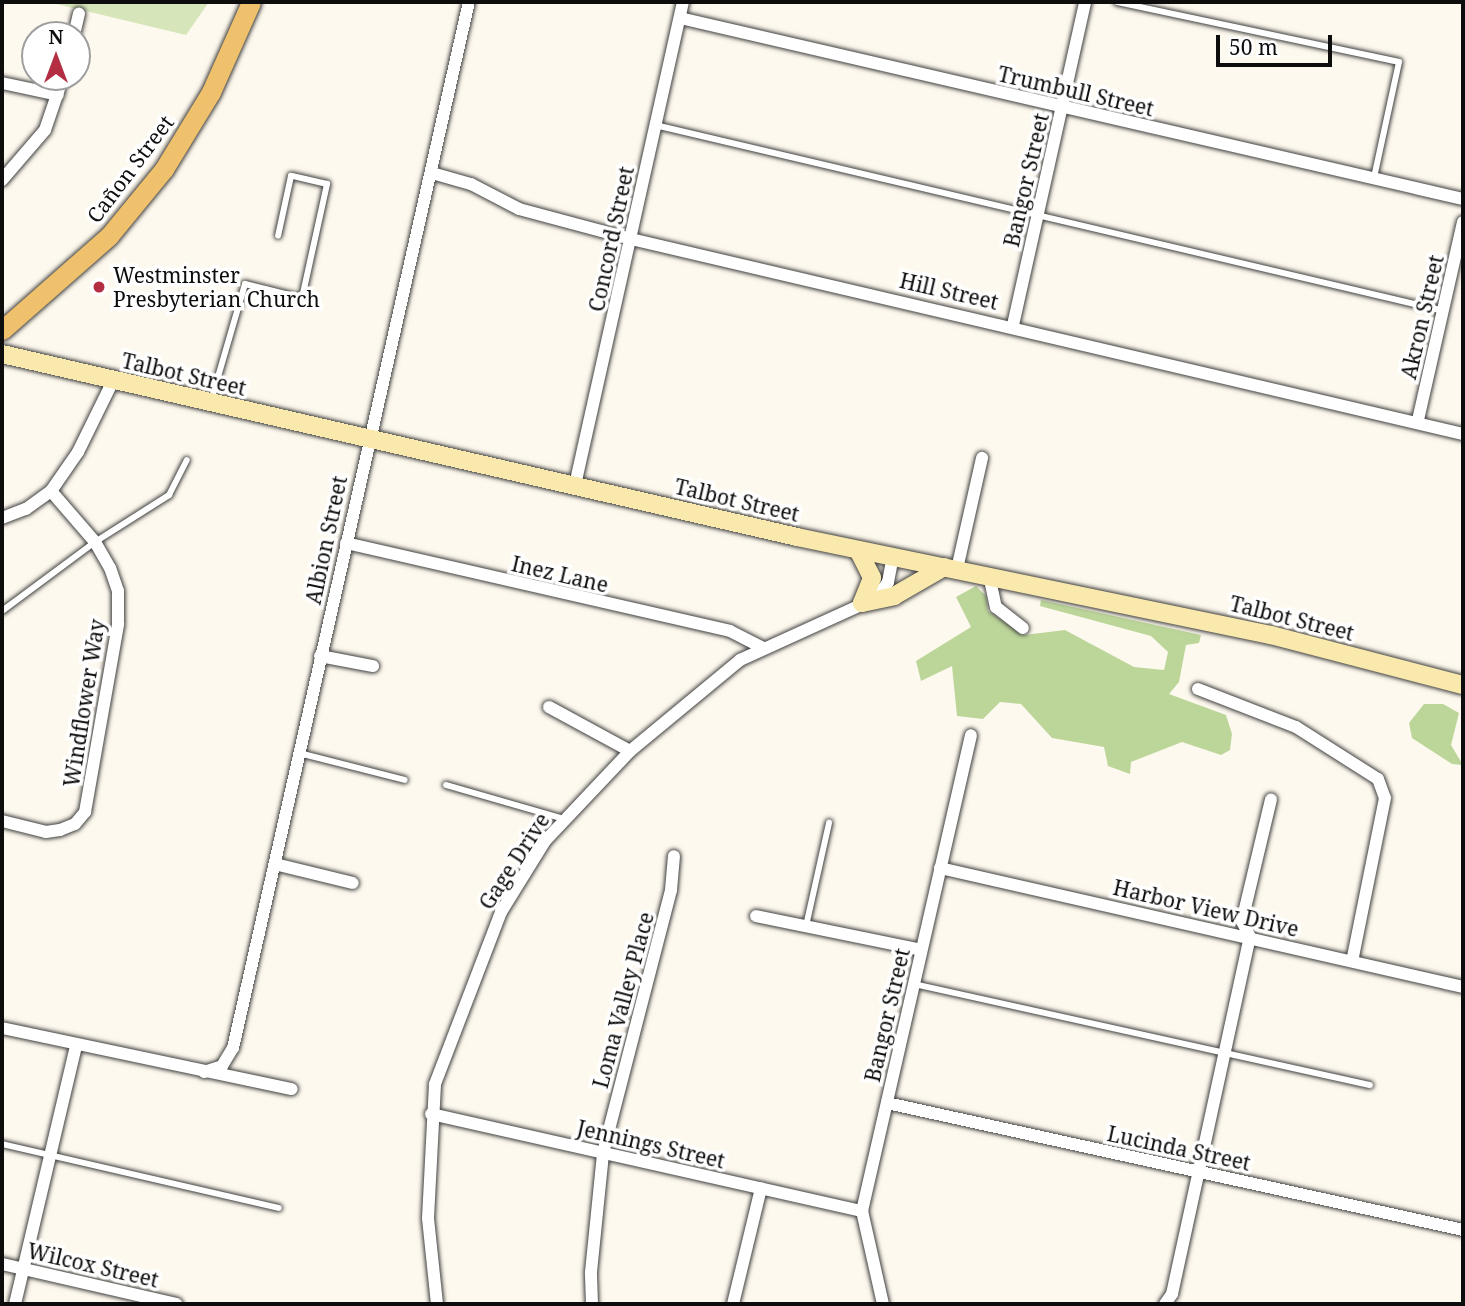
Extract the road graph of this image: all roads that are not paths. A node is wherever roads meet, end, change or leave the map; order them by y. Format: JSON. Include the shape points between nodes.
{"nodes":[{"id":1,"x":251,"y":2,"type":"edge"},
{"id":2,"x":469,"y":2,"type":"edge"},
{"id":3,"x":683,"y":2,"type":"edge"},
{"id":4,"x":1085,"y":2,"type":"edge"},
{"id":5,"x":1117,"y":2,"type":"edge"},
{"id":6,"x":79,"y":14,"type":"dead end"},
{"id":7,"x":680,"y":18,"type":"junction"},
{"id":8,"x":77,"y":21,"type":"edge"},
{"id":9,"x":2,"y":82,"type":"edge"},
{"id":10,"x":59,"y":91,"type":"edge"},
{"id":11,"x":58,"y":96,"type":"junction"},
{"id":12,"x":1062,"y":108,"type":"junction"},
{"id":13,"x":655,"y":125,"type":"junction"},
{"id":14,"x":432,"y":173,"type":"junction"},
{"id":15,"x":1374,"y":178,"type":"junction"},
{"id":16,"x":2,"y":180,"type":"edge"},
{"id":17,"x":1463,"y":199,"type":"edge"},
{"id":18,"x":1037,"y":218,"type":"junction"},
{"id":19,"x":1463,"y":222,"type":"edge"},
{"id":20,"x":278,"y":236,"type":"dead end"},
{"id":21,"x":631,"y":239,"type":"junction"},
{"id":22,"x":1444,"y":311,"type":"junction"},
{"id":23,"x":1013,"y":325,"type":"junction"},
{"id":24,"x":2,"y":330,"type":"edge"},
{"id":25,"x":2,"y":355,"type":"edge"},
{"id":26,"x":113,"y":380,"type":"junction"},
{"id":27,"x":211,"y":403,"type":"junction"},
{"id":28,"x":1418,"y":420,"type":"junction"},
{"id":29,"x":1463,"y":434,"type":"edge"},
{"id":30,"x":369,"y":439,"type":"junction"},
{"id":31,"x":982,"y":458,"type":"dead end"},
{"id":32,"x":187,"y":460,"type":"dead end"},
{"id":33,"x":575,"y":485,"type":"junction"},
{"id":34,"x":51,"y":491,"type":"junction"},
{"id":35,"x":2,"y":518,"type":"edge"},
{"id":36,"x":95,"y":542,"type":"junction"},
{"id":37,"x":346,"y":543,"type":"junction"},
{"id":38,"x":858,"y":550,"type":"junction"},
{"id":39,"x":893,"y":557,"type":"junction"},
{"id":40,"x":950,"y":568,"type":"junction"},
{"id":41,"x":989,"y":575,"type":"junction"},
{"id":42,"x":862,"y":603,"type":"junction"},
{"id":43,"x":2,"y":611,"type":"edge"},
{"id":44,"x":1023,"y":628,"type":"dead end"},
{"id":45,"x":763,"y":648,"type":"junction"},
{"id":46,"x":320,"y":656,"type":"junction"},
{"id":47,"x":373,"y":666,"type":"dead end"},
{"id":48,"x":1463,"y":685,"type":"edge"},
{"id":49,"x":1198,"y":689,"type":"dead end"},
{"id":50,"x":549,"y":707,"type":"dead end"},
{"id":51,"x":971,"y":735,"type":"dead end"},
{"id":52,"x":630,"y":751,"type":"junction"},
{"id":53,"x":299,"y":753,"type":"junction"},
{"id":54,"x":405,"y":780,"type":"dead end"},
{"id":55,"x":446,"y":785,"type":"dead end"},
{"id":56,"x":1271,"y":799,"type":"dead end"},
{"id":57,"x":565,"y":819,"type":"junction"},
{"id":58,"x":2,"y":821,"type":"edge"},
{"id":59,"x":829,"y":823,"type":"dead end"},
{"id":60,"x":674,"y":856,"type":"dead end"},
{"id":61,"x":275,"y":864,"type":"junction"},
{"id":62,"x":940,"y":868,"type":"junction"},
{"id":63,"x":353,"y":883,"type":"dead end"},
{"id":64,"x":756,"y":916,"type":"dead end"},
{"id":65,"x":806,"y":926,"type":"junction"},
{"id":66,"x":1250,"y":937,"type":"junction"},
{"id":67,"x":921,"y":950,"type":"junction"},
{"id":68,"x":1352,"y":961,"type":"junction"},
{"id":69,"x":914,"y":984,"type":"junction"},
{"id":70,"x":1463,"y":985,"type":"edge"},
{"id":71,"x":2,"y":1028,"type":"edge"},
{"id":72,"x":76,"y":1045,"type":"junction"},
{"id":73,"x":1225,"y":1051,"type":"junction"},
{"id":74,"x":204,"y":1072,"type":"junction"},
{"id":75,"x":1370,"y":1085,"type":"dead end"},
{"id":76,"x":292,"y":1089,"type":"dead end"},
{"id":77,"x":887,"y":1103,"type":"junction"},
{"id":78,"x":431,"y":1114,"type":"junction"},
{"id":79,"x":2,"y":1144,"type":"edge"},
{"id":80,"x":603,"y":1153,"type":"junction"},
{"id":81,"x":49,"y":1155,"type":"junction"},
{"id":82,"x":1199,"y":1172,"type":"junction"},
{"id":83,"x":761,"y":1188,"type":"junction"},
{"id":84,"x":279,"y":1208,"type":"dead end"},
{"id":85,"x":862,"y":1211,"type":"junction"},
{"id":86,"x":1463,"y":1230,"type":"edge"},
{"id":87,"x":2,"y":1264,"type":"edge"},
{"id":88,"x":23,"y":1269,"type":"junction"},
{"id":89,"x":15,"y":1304,"type":"edge"},
{"id":90,"x":176,"y":1304,"type":"edge"},
{"id":91,"x":437,"y":1304,"type":"edge"},
{"id":92,"x":593,"y":1304,"type":"edge"},
{"id":93,"x":733,"y":1304,"type":"edge"},
{"id":94,"x":883,"y":1304,"type":"edge"},
{"id":95,"x":1165,"y":1304,"type":"edge"}],
"edges":[{"from":1,"to":24,"type":"main road","name":"Cañon Street","via":[[211,92],[164,169],[91,255]]},
{"from":2,"to":14,"type":"street","name":"Albion Street"},
{"from":3,"to":7,"type":"street","name":"Concord Street"},
{"from":4,"to":12,"type":"street","name":"Bangor Street"},
{"from":5,"to":15,"type":"lane","via":[[1399,62]]},
{"from":6,"to":8,"type":"street"},
{"from":7,"to":12,"type":"street","name":"Trumbull Street"},
{"from":7,"to":13,"type":"street","name":"Concord Street"},
{"from":9,"to":11,"type":"street"},
{"from":10,"to":11,"type":"street"},
{"from":11,"to":16,"type":"street","via":[[45,130]]},
{"from":12,"to":15,"type":"street","name":"Trumbull Street"},
{"from":12,"to":18,"type":"street","name":"Bangor Street"},
{"from":13,"to":18,"type":"lane"},
{"from":13,"to":21,"type":"street","name":"Concord Street"},
{"from":14,"to":21,"type":"street","name":"Hill Street","via":[[471,184],[519,209]]},
{"from":14,"to":30,"type":"street","name":"Albion Street"},
{"from":15,"to":17,"type":"street","name":"Trumbull Street"},
{"from":18,"to":22,"type":"lane"},
{"from":18,"to":23,"type":"street","name":"Bangor Street"},
{"from":19,"to":22,"type":"street","name":"Akron Street"},
{"from":20,"to":27,"type":"lane","via":[[291,176],[327,184],[302,298],[245,284]]},
{"from":21,"to":23,"type":"street","name":"Hill Street"},
{"from":21,"to":33,"type":"street","name":"Concord Street"},
{"from":22,"to":28,"type":"street","name":"Akron Street"},
{"from":23,"to":28,"type":"street","name":"Hill Street"},
{"from":25,"to":26,"type":"main road","name":"Talbot Street"},
{"from":26,"to":27,"type":"main road","name":"Talbot Street"},
{"from":26,"to":34,"type":"street","via":[[78,452]]},
{"from":27,"to":30,"type":"main road","name":"Talbot Street"},
{"from":28,"to":29,"type":"street","name":"Hill Street"},
{"from":30,"to":33,"type":"main road","name":"Talbot Street"},
{"from":30,"to":37,"type":"street","name":"Albion Street"},
{"from":31,"to":40,"type":"street"},
{"from":32,"to":36,"type":"lane","via":[[169,495]]},
{"from":33,"to":38,"type":"main road","name":"Talbot Street"},
{"from":34,"to":35,"type":"street","via":[[26,509]]},
{"from":34,"to":36,"type":"street","name":"Windflower Way"},
{"from":36,"to":43,"type":"lane"},
{"from":36,"to":58,"type":"street","name":"Windflower Way","via":[[118,591],[118,624],[85,812],[75,824],[46,832]]},
{"from":37,"to":45,"type":"street","name":"Inez Lane","via":[[730,631]]},
{"from":37,"to":46,"type":"street","name":"Albion Street"},
{"from":38,"to":39,"type":"main road","name":"Talbot Street"},
{"from":38,"to":42,"type":"main road","via":[[872,578]]},
{"from":39,"to":40,"type":"main road","name":"Talbot Street"},
{"from":39,"to":42,"type":"street","name":"Gage Drive","via":[[884,592]]},
{"from":40,"to":41,"type":"main road","name":"Talbot Street"},
{"from":40,"to":42,"type":"main road","via":[[894,596]]},
{"from":41,"to":44,"type":"street","via":[[996,607]]},
{"from":41,"to":48,"type":"main road","name":"Talbot Street","via":[[1272,635]]},
{"from":42,"to":45,"type":"street","name":"Gage Drive"},
{"from":45,"to":52,"type":"street","name":"Gage Drive","via":[[699,691]]},
{"from":46,"to":47,"type":"street"},
{"from":46,"to":53,"type":"street","name":"Albion Street"},
{"from":49,"to":68,"type":"street","via":[[1296,727],[1378,779],[1385,798]]},
{"from":50,"to":52,"type":"street"},
{"from":51,"to":62,"type":"street","name":"Bangor Street"},
{"from":52,"to":57,"type":"street","name":"Gage Drive"},
{"from":53,"to":54,"type":"lane"},
{"from":53,"to":61,"type":"street","name":"Albion Street"},
{"from":55,"to":57,"type":"lane"},
{"from":56,"to":66,"type":"street","via":[[1242,921]]},
{"from":57,"to":78,"type":"street","name":"Gage Drive","via":[[545,841],[491,933],[443,1058]]},
{"from":59,"to":65,"type":"lane"},
{"from":60,"to":80,"type":"street","name":"Loma Valley Place","via":[[671,890]]},
{"from":61,"to":63,"type":"street"},
{"from":61,"to":74,"type":"street","name":"Albion Street","via":[[233,1048],[222,1066]]},
{"from":62,"to":66,"type":"street","name":"Harbor View Drive"},
{"from":62,"to":67,"type":"street","name":"Bangor Street"},
{"from":64,"to":65,"type":"street"},
{"from":65,"to":67,"type":"street"},
{"from":66,"to":68,"type":"street","name":"Harbor View Drive"},
{"from":66,"to":73,"type":"street"},
{"from":67,"to":69,"type":"street","name":"Bangor Street"},
{"from":68,"to":70,"type":"street","name":"Harbor View Drive"},
{"from":69,"to":73,"type":"lane"},
{"from":69,"to":77,"type":"street","name":"Bangor Street"},
{"from":71,"to":72,"type":"street"},
{"from":72,"to":74,"type":"street"},
{"from":72,"to":81,"type":"street"},
{"from":73,"to":75,"type":"lane"},
{"from":73,"to":82,"type":"street"},
{"from":74,"to":76,"type":"street"},
{"from":77,"to":82,"type":"street","name":"Lucinda Street"},
{"from":77,"to":85,"type":"street","name":"Bangor Street"},
{"from":78,"to":80,"type":"street","name":"Jennings Street"},
{"from":78,"to":91,"type":"street","name":"Gage Drive","via":[[428,1218]]},
{"from":79,"to":81,"type":"lane"},
{"from":80,"to":83,"type":"street","name":"Jennings Street"},
{"from":80,"to":92,"type":"street","name":"Loma Valley Place","via":[[591,1272]]},
{"from":81,"to":84,"type":"lane"},
{"from":81,"to":88,"type":"street"},
{"from":82,"to":86,"type":"street","name":"Lucinda Street"},
{"from":82,"to":95,"type":"street","via":[[1172,1294]]},
{"from":83,"to":85,"type":"street","name":"Jennings Street"},
{"from":83,"to":93,"type":"street"},
{"from":85,"to":94,"type":"street","name":"Bangor Street"},
{"from":87,"to":88,"type":"street","name":"Wilcox Street"},
{"from":88,"to":89,"type":"street"},
{"from":88,"to":90,"type":"street","name":"Wilcox Street"}]}
